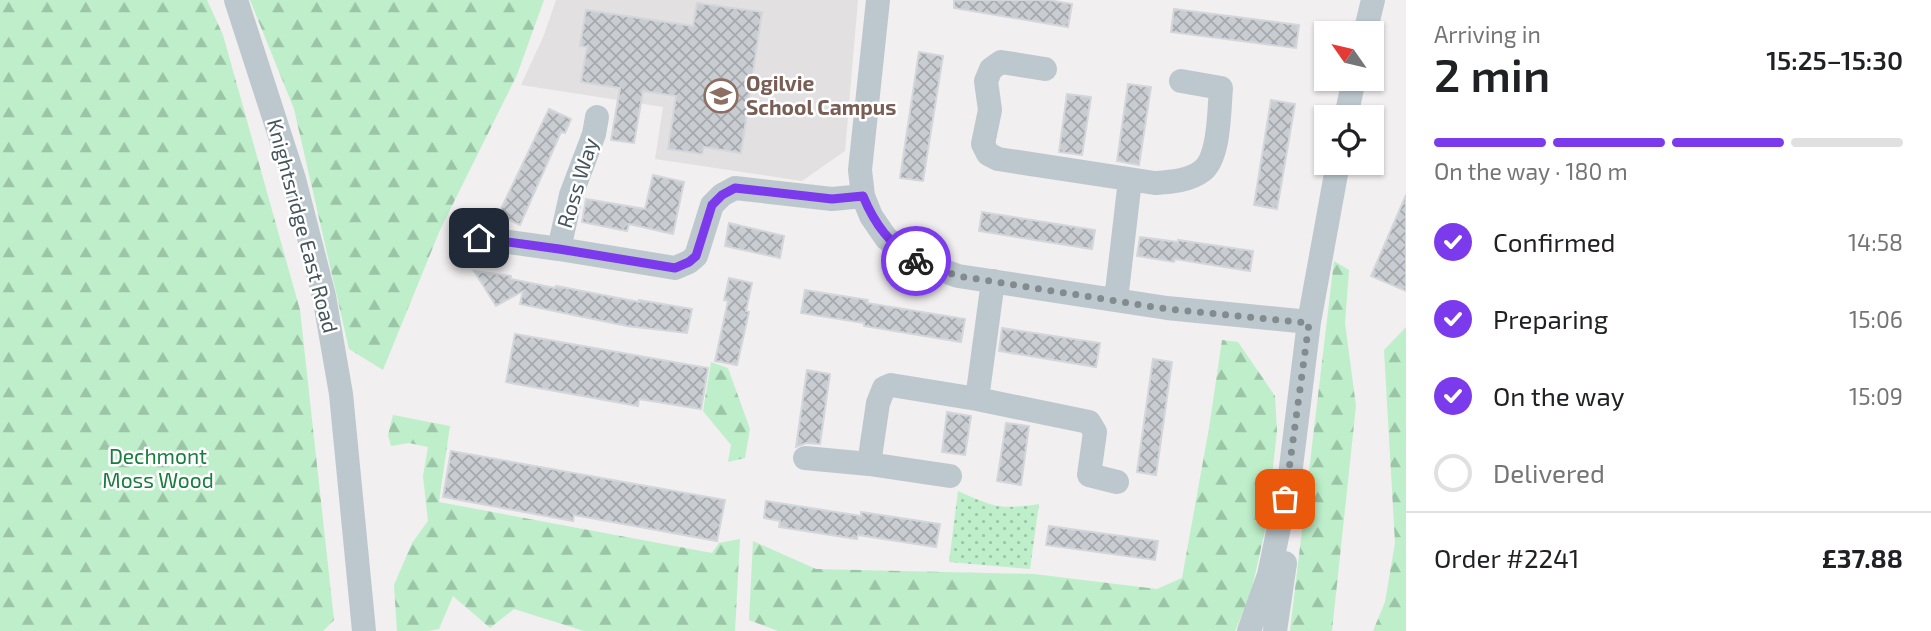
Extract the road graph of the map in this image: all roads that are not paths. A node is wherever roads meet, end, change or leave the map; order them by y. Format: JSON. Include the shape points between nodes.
{"nodes":[{"id":1,"x":236,"y":0,"type":"edge"},
{"id":2,"x":878,"y":0,"type":"edge"},
{"id":3,"x":1374,"y":2,"type":"edge"},
{"id":4,"x":1368,"y":21,"type":"edge"},
{"id":5,"x":1045,"y":69,"type":"dead end"},
{"id":6,"x":1181,"y":81,"type":"dead end"},
{"id":7,"x":597,"y":117,"type":"dead end"},
{"id":8,"x":1336,"y":175,"type":"edge"},
{"id":9,"x":1130,"y":180,"type":"junction"},
{"id":10,"x":863,"y":196,"type":"junction"},
{"id":11,"x":479,"y":238,"type":"dead end"},
{"id":12,"x":559,"y":249,"type":"junction"},
{"id":13,"x":993,"y":281,"type":"junction"},
{"id":14,"x":1116,"y":300,"type":"junction"},
{"id":15,"x":1309,"y":323,"type":"junction"},
{"id":16,"x":977,"y":399,"type":"junction"},
{"id":17,"x":805,"y":458,"type":"dead end"},
{"id":18,"x":869,"y":464,"type":"junction"},
{"id":19,"x":1290,"y":475,"type":"junction"},
{"id":20,"x":950,"y":476,"type":"dead end"},
{"id":21,"x":1117,"y":482,"type":"dead end"},
{"id":22,"x":365,"y":628,"type":"edge"},
{"id":23,"x":1249,"y":631,"type":"edge"},
{"id":24,"x":1275,"y":631,"type":"edge"}],
"edges":[{"from":1,"to":22,"type":"street","name":"Knightsridge East Road","via":[[294,179],[324,296],[341,394]]},
{"from":2,"to":10,"type":"street","via":[[859,170]]},
{"from":3,"to":4,"type":"street"},
{"from":5,"to":9,"type":"street","via":[[1002,62],[991,69],[986,81],[990,110],[983,144],[988,154]]},
{"from":6,"to":9,"type":"street","via":[[1221,88],[1214,154],[1203,171],[1177,182]]},
{"from":7,"to":12,"type":"street","name":"Ross Way"},
{"from":8,"to":15,"type":"street"},
{"from":9,"to":14,"type":"street"},
{"from":10,"to":12,"type":"street","name":"Ross Way","via":[[819,199],[735,188],[712,205],[696,256],[675,268]]},
{"from":10,"to":13,"type":"street","via":[[886,238],[914,260],[958,276]]},
{"from":11,"to":12,"type":"street","name":"Ross Way"},
{"from":13,"to":14,"type":"street"},
{"from":13,"to":16,"type":"street"},
{"from":14,"to":15,"type":"street"},
{"from":15,"to":19,"type":"street"},
{"from":16,"to":18,"type":"street","via":[[891,385],[884,388]]},
{"from":16,"to":21,"type":"street","via":[[1089,422],[1095,432],[1089,475]]},
{"from":17,"to":18,"type":"street"},
{"from":18,"to":20,"type":"street"},
{"from":19,"to":23,"type":"street","via":[[1269,575]]},
{"from":19,"to":24,"type":"street","via":[[1288,535]]}]}
